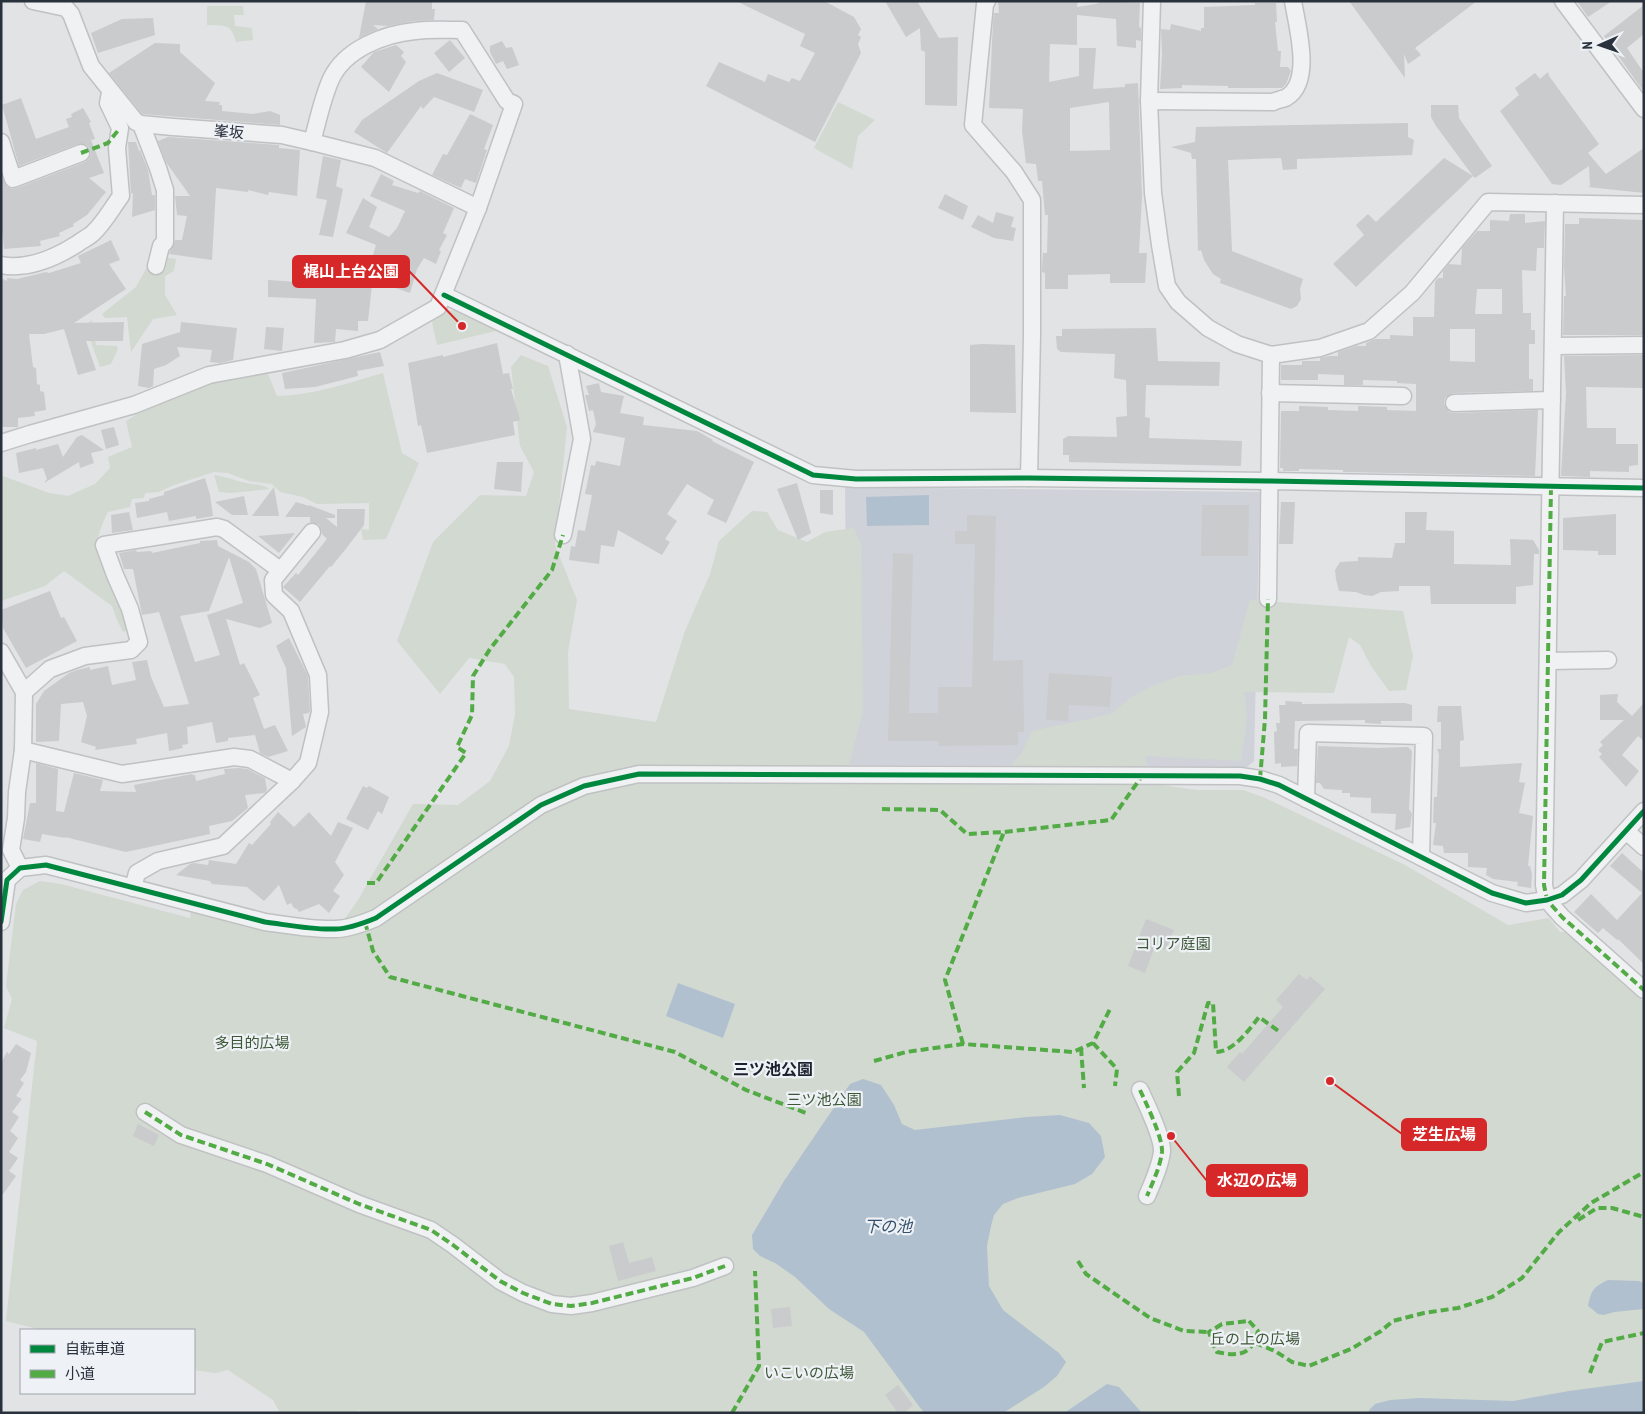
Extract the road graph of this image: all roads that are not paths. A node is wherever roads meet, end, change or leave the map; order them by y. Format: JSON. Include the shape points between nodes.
{"nodes":[{"id":1,"x":33,"y":1,"type":"edge"},
{"id":2,"x":987,"y":1,"type":"edge"},
{"id":3,"x":1152,"y":1,"type":"edge"},
{"id":4,"x":1293,"y":1,"type":"edge"},
{"id":5,"x":1563,"y":1,"type":"edge"},
{"id":6,"x":110,"y":92,"type":"junction"},
{"id":7,"x":1149,"y":101,"type":"junction"},
{"id":8,"x":1644,"y":109,"type":"edge"},
{"id":9,"x":141,"y":124,"type":"junction"},
{"id":10,"x":1,"y":142,"type":"edge"},
{"id":11,"x":312,"y":142,"type":"junction"},
{"id":12,"x":81,"y":153,"type":"dead end"},
{"id":13,"x":1554,"y":203,"type":"junction"},
{"id":14,"x":1644,"y":205,"type":"edge"},
{"id":15,"x":478,"y":208,"type":"junction"},
{"id":16,"x":1,"y":265,"type":"edge"},
{"id":17,"x":156,"y":266,"type":"dead end"},
{"id":18,"x":444,"y":295,"type":"junction"},
{"id":19,"x":1644,"y":345,"type":"edge"},
{"id":20,"x":1552,"y":346,"type":"junction"},
{"id":21,"x":567,"y":354,"type":"junction"},
{"id":22,"x":1271,"y":355,"type":"junction"},
{"id":23,"x":1270,"y":393,"type":"junction"},
{"id":24,"x":1403,"y":396,"type":"dead end"},
{"id":25,"x":1552,"y":400,"type":"junction"},
{"id":26,"x":1454,"y":403,"type":"dead end"},
{"id":27,"x":1,"y":443,"type":"edge"},
{"id":28,"x":1030,"y":478,"type":"junction"},
{"id":29,"x":1268,"y":480,"type":"junction"},
{"id":30,"x":1551,"y":487,"type":"junction"},
{"id":31,"x":1644,"y":488,"type":"edge"},
{"id":32,"x":312,"y":532,"type":"dead end"},
{"id":33,"x":563,"y":535,"type":"dead end"},
{"id":34,"x":280,"y":570,"type":"junction"},
{"id":35,"x":1268,"y":599,"type":"dead end"},
{"id":36,"x":1,"y":653,"type":"edge"},
{"id":37,"x":1608,"y":660,"type":"dead end"},
{"id":38,"x":1548,"y":661,"type":"junction"},
{"id":39,"x":24,"y":692,"type":"junction"},
{"id":40,"x":24,"y":750,"type":"junction"},
{"id":41,"x":292,"y":781,"type":"junction"},
{"id":42,"x":1306,"y":799,"type":"junction"},
{"id":43,"x":1644,"y":811,"type":"edge"},
{"id":44,"x":1626,"y":831,"type":"junction"},
{"id":45,"x":6,"y":848,"type":"edge"},
{"id":46,"x":1644,"y":848,"type":"edge"},
{"id":47,"x":1421,"y":857,"type":"junction"},
{"id":48,"x":20,"y":868,"type":"junction"},
{"id":49,"x":133,"y":888,"type":"junction"},
{"id":50,"x":1547,"y":900,"type":"junction"},
{"id":51,"x":1,"y":922,"type":"edge"},
{"id":52,"x":1644,"y":990,"type":"edge"},
{"id":53,"x":1140,"y":1090,"type":"dead end"},
{"id":54,"x":144,"y":1112,"type":"dead end"},
{"id":55,"x":1147,"y":1196,"type":"dead end"},
{"id":56,"x":725,"y":1266,"type":"dead end"}],
"edges":[{"from":1,"to":6,"type":"street","via":[[66,8],[91,66]]},
{"from":2,"to":28,"type":"street","via":[[974,125],[1014,172],[1032,200]]},
{"from":3,"to":7,"type":"street"},
{"from":4,"to":7,"type":"street","via":[[1302,55],[1300,80],[1288,97],[1273,102]]},
{"from":5,"to":8,"type":"street"},
{"from":6,"to":9,"type":"street"},
{"from":6,"to":16,"type":"street","via":[[108,103],[120,128],[117,148],[121,196],[93,234],[68,249],[29,265]]},
{"from":7,"to":22,"type":"street","via":[[1153,193],[1167,286],[1178,302],[1208,328],[1237,344]]},
{"from":9,"to":11,"type":"street","name":"峯坂","via":[[282,135]]},
{"from":9,"to":17,"type":"street","via":[[165,190],[165,242]]},
{"from":10,"to":12,"type":"street","via":[[13,179]]},
{"from":11,"to":15,"type":"street","name":"峯坂","via":[[375,158]]},
{"from":11,"to":15,"type":"street","via":[[331,78],[350,55],[396,34],[462,30],[507,101],[514,104]]},
{"from":13,"to":14,"type":"street"},
{"from":13,"to":20,"type":"street"},
{"from":13,"to":22,"type":"street","via":[[1488,202],[1412,293],[1368,332],[1320,348]]},
{"from":15,"to":18,"type":"street"},
{"from":18,"to":21,"type":"street"},
{"from":18,"to":27,"type":"street","via":[[438,307],[380,340],[345,350],[209,375],[134,405]]},
{"from":19,"to":20,"type":"street"},
{"from":20,"to":25,"type":"street"},
{"from":21,"to":28,"type":"street","via":[[813,475],[856,479]]},
{"from":21,"to":33,"type":"street","via":[[582,439]]},
{"from":22,"to":23,"type":"street"},
{"from":23,"to":24,"type":"street"},
{"from":23,"to":29,"type":"street"},
{"from":25,"to":26,"type":"street"},
{"from":25,"to":30,"type":"street"},
{"from":28,"to":29,"type":"street"},
{"from":29,"to":30,"type":"street"},
{"from":29,"to":35,"type":"street"},
{"from":30,"to":31,"type":"street"},
{"from":30,"to":38,"type":"street"},
{"from":32,"to":34,"type":"street"},
{"from":34,"to":39,"type":"street","via":[[217,527],[104,545],[130,609],[139,642],[131,650],[86,656],[50,669]]},
{"from":34,"to":41,"type":"street","via":[[273,580],[274,595],[291,611],[318,675],[320,712],[308,763]]},
{"from":36,"to":39,"type":"street"},
{"from":37,"to":38,"type":"street"},
{"from":38,"to":50,"type":"street","via":[[1544,885]]},
{"from":39,"to":40,"type":"street"},
{"from":40,"to":41,"type":"street","via":[[122,774],[234,757],[250,759]]},
{"from":40,"to":45,"type":"street","via":[[16,792],[16,818]]},
{"from":41,"to":49,"type":"street","via":[[223,846],[158,861],[137,873]]},
{"from":42,"to":47,"type":"street"},
{"from":42,"to":47,"type":"street","via":[[1308,733],[1424,736]]},
{"from":42,"to":49,"type":"street","via":[[1279,785],[1240,776],[639,774],[584,786],[541,805],[376,918],[336,929],[265,922]]},
{"from":43,"to":44,"type":"street"},
{"from":44,"to":46,"type":"street"},
{"from":44,"to":50,"type":"street","via":[[1581,880],[1562,895]]},
{"from":45,"to":48,"type":"street"},
{"from":47,"to":50,"type":"street","via":[[1492,893],[1526,903]]},
{"from":48,"to":49,"type":"street","via":[[46,865]]},
{"from":48,"to":51,"type":"street","via":[[7,880]]},
{"from":50,"to":52,"type":"street"},
{"from":53,"to":55,"type":"street","via":[[1162,1150],[1158,1171]]},
{"from":54,"to":56,"type":"street","via":[[181,1135],[268,1164],[359,1204],[431,1230],[500,1281],[552,1304],[592,1303],[693,1278]]}]}
